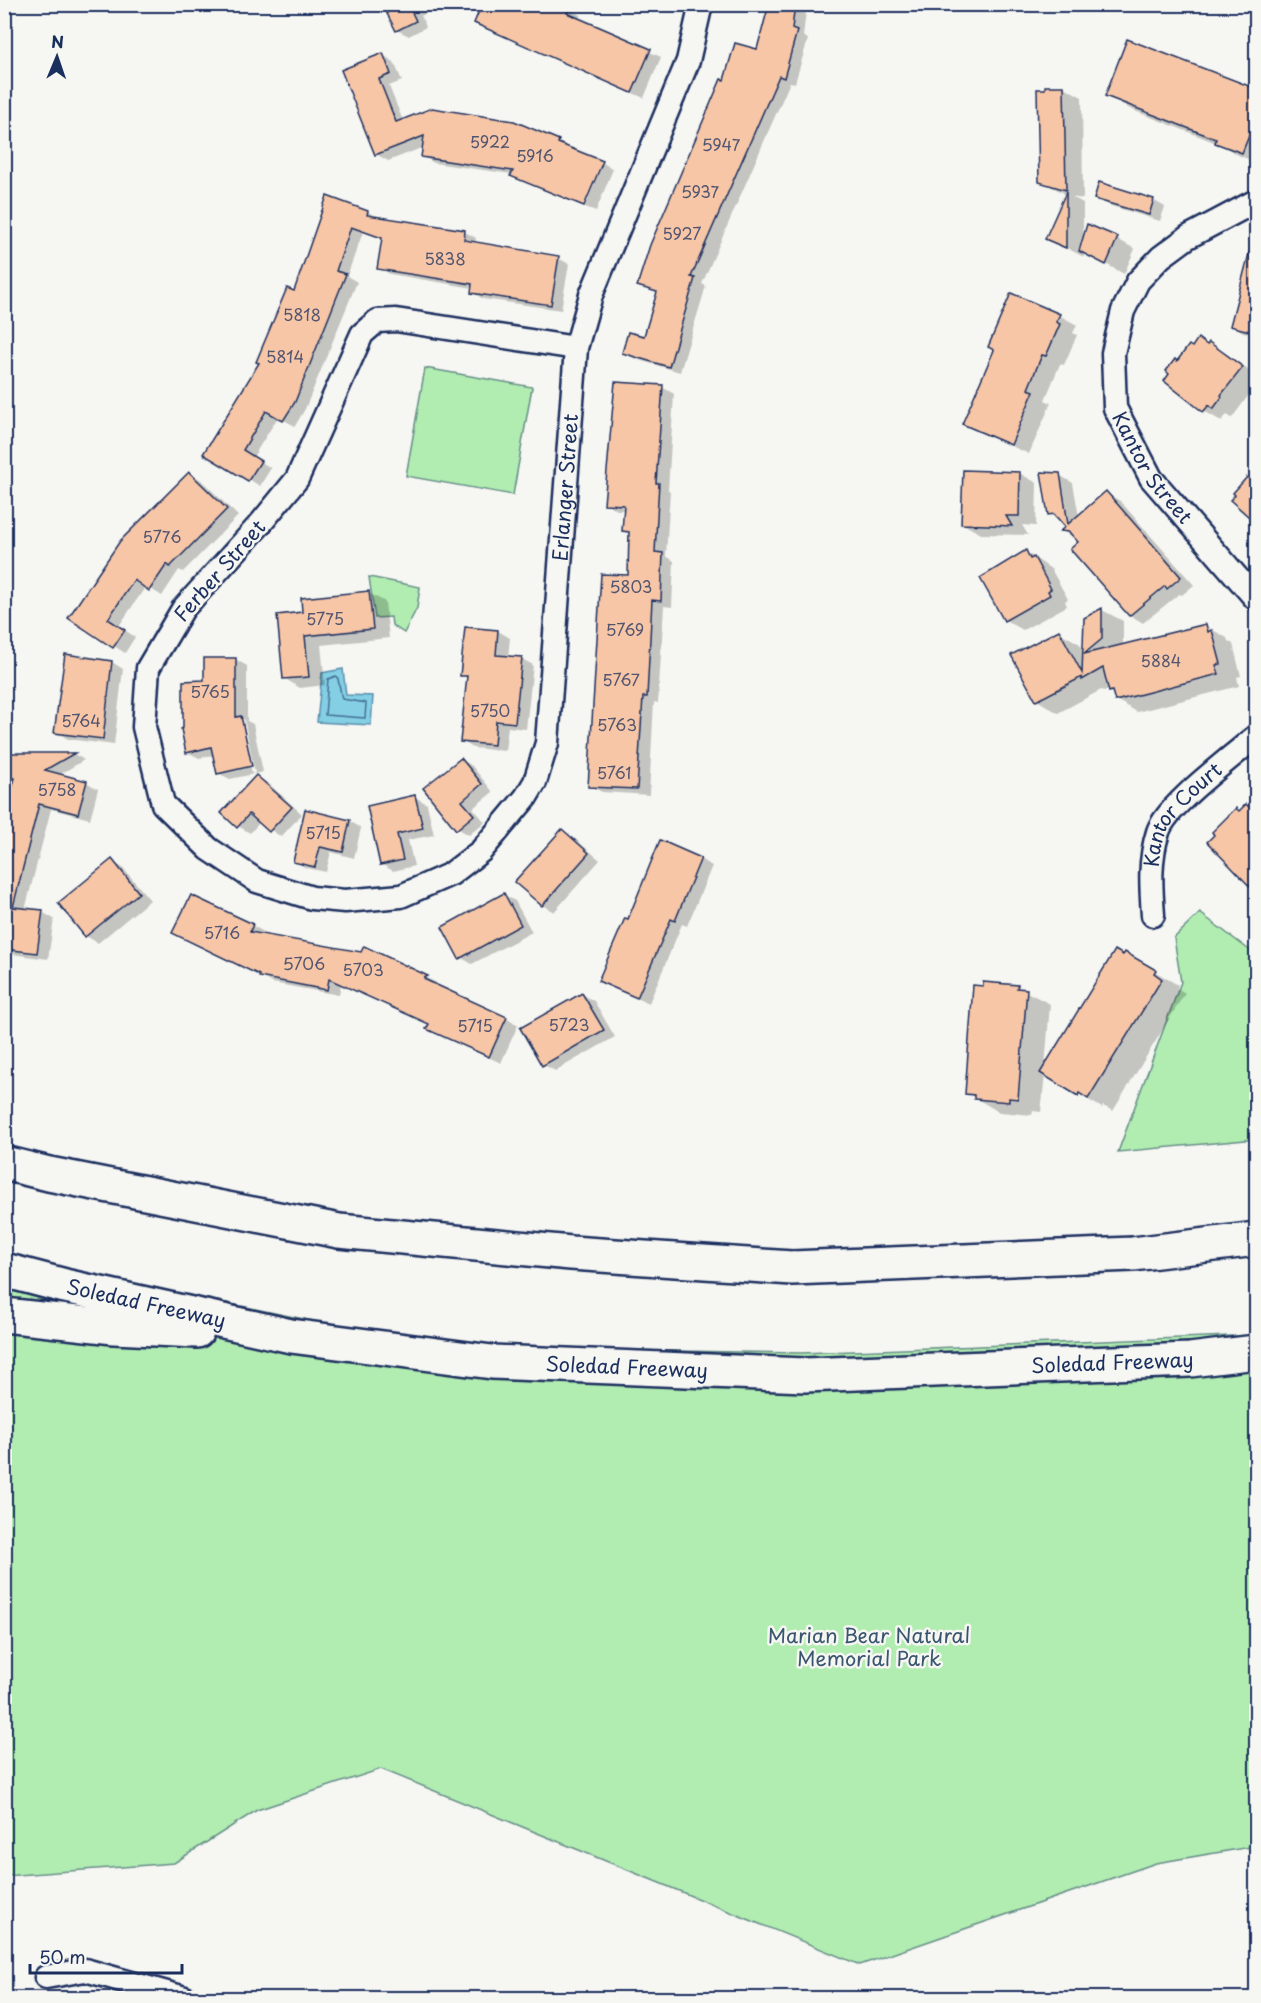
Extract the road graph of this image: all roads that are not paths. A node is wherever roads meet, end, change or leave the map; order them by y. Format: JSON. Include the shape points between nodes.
{"nodes":[{"id":1,"x":701,"y":4,"type":"edge"},
{"id":2,"x":1257,"y":201,"type":"edge"},
{"id":3,"x":576,"y":348,"type":"junction"},
{"id":4,"x":1257,"y":599,"type":"edge"},
{"id":5,"x":1257,"y":736,"type":"edge"},
{"id":6,"x":373,"y":900,"type":"joint"},
{"id":7,"x":1153,"y":915,"type":"dead end"},
{"id":8,"x":4,"y":1161,"type":"edge"},
{"id":9,"x":1257,"y":1239,"type":"edge"},
{"id":10,"x":4,"y":1270,"type":"edge"},
{"id":11,"x":4,"y":1315,"type":"edge"},
{"id":12,"x":291,"y":1336,"type":"junction"},
{"id":13,"x":1257,"y":1352,"type":"edge"},
{"id":14,"x":46,"y":1977,"type":"dead end"},
{"id":15,"x":185,"y":1998,"type":"edge"}],
"edges":[{"from":1,"to":3,"type":"street","name":"Erlanger Street","via":[[688,61],[591,295]]},
{"from":2,"to":4,"type":"street","name":"Kantor Street","via":[[1188,237],[1153,265],[1138,281],[1123,311],[1113,353],[1115,408],[1150,478]]},
{"from":3,"to":6,"type":"street","name":"Erlanger Street","via":[[547,743],[535,782],[481,851],[451,874],[400,896]]},
{"from":3,"to":6,"type":"street","name":"Ferber Street","via":[[396,320],[377,321],[362,334],[297,479],[183,609],[148,668],[144,727],[163,804],[209,849],[257,881],[312,898]]},
{"from":5,"to":7,"type":"street","name":"Kantor Court","via":[[1170,810],[1158,831],[1150,871]]},
{"from":8,"to":9,"type":"highway","via":[[49,1174],[339,1230],[571,1253],[792,1268],[1133,1254]]},
{"from":10,"to":12,"type":"highway","name":"Soledad Freeway"},
{"from":11,"to":12,"type":"highway","via":[[114,1327]]},
{"from":12,"to":13,"type":"highway","name":"Soledad Freeway","via":[[492,1362],[805,1375],[1190,1360]]},
{"from":14,"to":15,"type":"street","via":[[85,1970]]}]}
